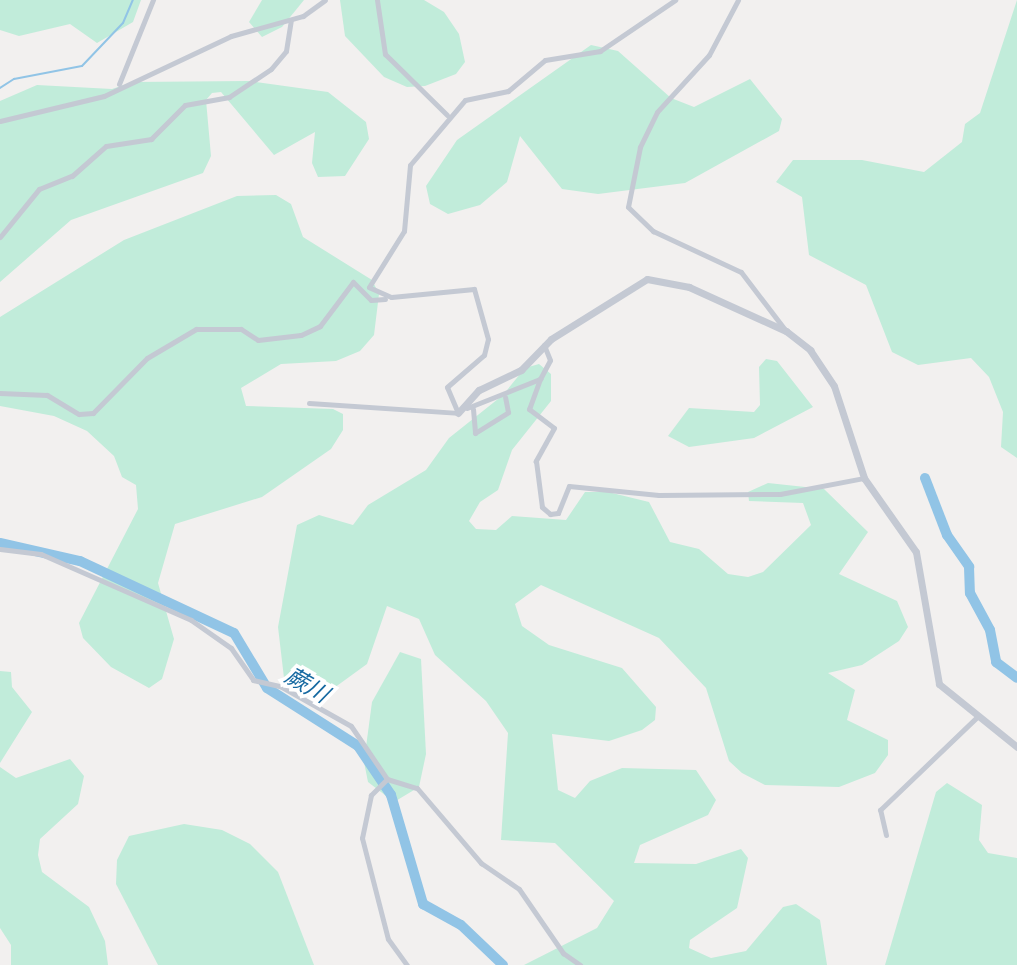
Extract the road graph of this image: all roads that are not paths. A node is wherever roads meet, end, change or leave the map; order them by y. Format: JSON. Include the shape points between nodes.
{"nodes":[{"id":1,"x":153,"y":0,"type":"edge"},
{"id":2,"x":325,"y":0,"type":"edge"},
{"id":3,"x":377,"y":0,"type":"edge"},
{"id":4,"x":675,"y":0,"type":"edge"},
{"id":5,"x":738,"y":0,"type":"edge"},
{"id":6,"x":291,"y":21,"type":"junction"},
{"id":7,"x":119,"y":84,"type":"junction"},
{"id":8,"x":447,"y":115,"type":"junction"},
{"id":9,"x":0,"y":121,"type":"edge"},
{"id":10,"x":0,"y":237,"type":"edge"},
{"id":11,"x":391,"y":297,"type":"junction"},
{"id":12,"x":786,"y":331,"type":"junction"},
{"id":13,"x":544,"y":345,"type":"junction"},
{"id":14,"x":540,"y":379,"type":"junction"},
{"id":15,"x":0,"y":393,"type":"edge"},
{"id":16,"x":505,"y":397,"type":"junction"},
{"id":17,"x":309,"y":403,"type":"dead end"},
{"id":18,"x":470,"y":408,"type":"junction"},
{"id":19,"x":458,"y":413,"type":"junction"},
{"id":20,"x":864,"y":478,"type":"junction"},
{"id":21,"x":0,"y":549,"type":"edge"},
{"id":22,"x":978,"y":716,"type":"junction"},
{"id":23,"x":1017,"y":747,"type":"edge"},
{"id":24,"x":387,"y":779,"type":"junction"},
{"id":25,"x":886,"y":835,"type":"dead end"},
{"id":26,"x":407,"y":965,"type":"edge"},
{"id":27,"x":580,"y":965,"type":"edge"}],
"edges":[{"from":1,"to":7,"type":"street"},
{"from":2,"to":6,"type":"street"},
{"from":3,"to":8,"type":"street","via":[[384,54]]},
{"from":4,"to":8,"type":"street","via":[[600,51],[545,60],[516,86],[465,100]]},
{"from":5,"to":12,"type":"street","via":[[709,55],[657,112],[640,147],[628,207],[653,231],[741,272]]},
{"from":6,"to":7,"type":"street","via":[[231,36],[186,62]]},
{"from":6,"to":10,"type":"street","via":[[286,51],[271,69],[229,97],[186,105],[150,139],[106,146],[72,176],[39,189]]},
{"from":7,"to":9,"type":"street","via":[[104,96]]},
{"from":8,"to":11,"type":"street","via":[[410,165],[404,231],[369,281],[373,292]]},
{"from":11,"to":15,"type":"street","via":[[371,300],[353,282],[320,326],[302,335],[258,341],[241,329],[196,329],[147,358],[93,413],[79,414],[47,394]]},
{"from":11,"to":19,"type":"street","via":[[461,286],[476,293],[488,340],[477,363],[447,387]]},
{"from":12,"to":13,"type":"street","via":[[689,286],[647,279]]},
{"from":12,"to":20,"type":"street","via":[[810,350],[834,386]]},
{"from":13,"to":14,"type":"street","via":[[550,360]]},
{"from":13,"to":18,"type":"street","via":[[521,370],[479,390]]},
{"from":14,"to":16,"type":"street"},
{"from":14,"to":20,"type":"street","via":[[529,409],[554,428],[536,461],[542,507],[551,514],[558,513],[569,486],[659,495],[780,494]]},
{"from":16,"to":18,"type":"street"},
{"from":16,"to":18,"type":"street","via":[[508,412],[475,433]]},
{"from":17,"to":19,"type":"street"},
{"from":18,"to":19,"type":"street"},
{"from":20,"to":22,"type":"street","via":[[916,552],[939,684]]},
{"from":21,"to":24,"type":"street","via":[[41,554],[191,620],[231,648],[253,680],[281,686],[351,726]]},
{"from":22,"to":23,"type":"street"},
{"from":22,"to":25,"type":"street","via":[[880,810]]},
{"from":24,"to":26,"type":"street","via":[[364,812],[362,838],[388,939]]},
{"from":24,"to":27,"type":"street","via":[[416,788],[481,863],[519,889],[563,953]]}]}
